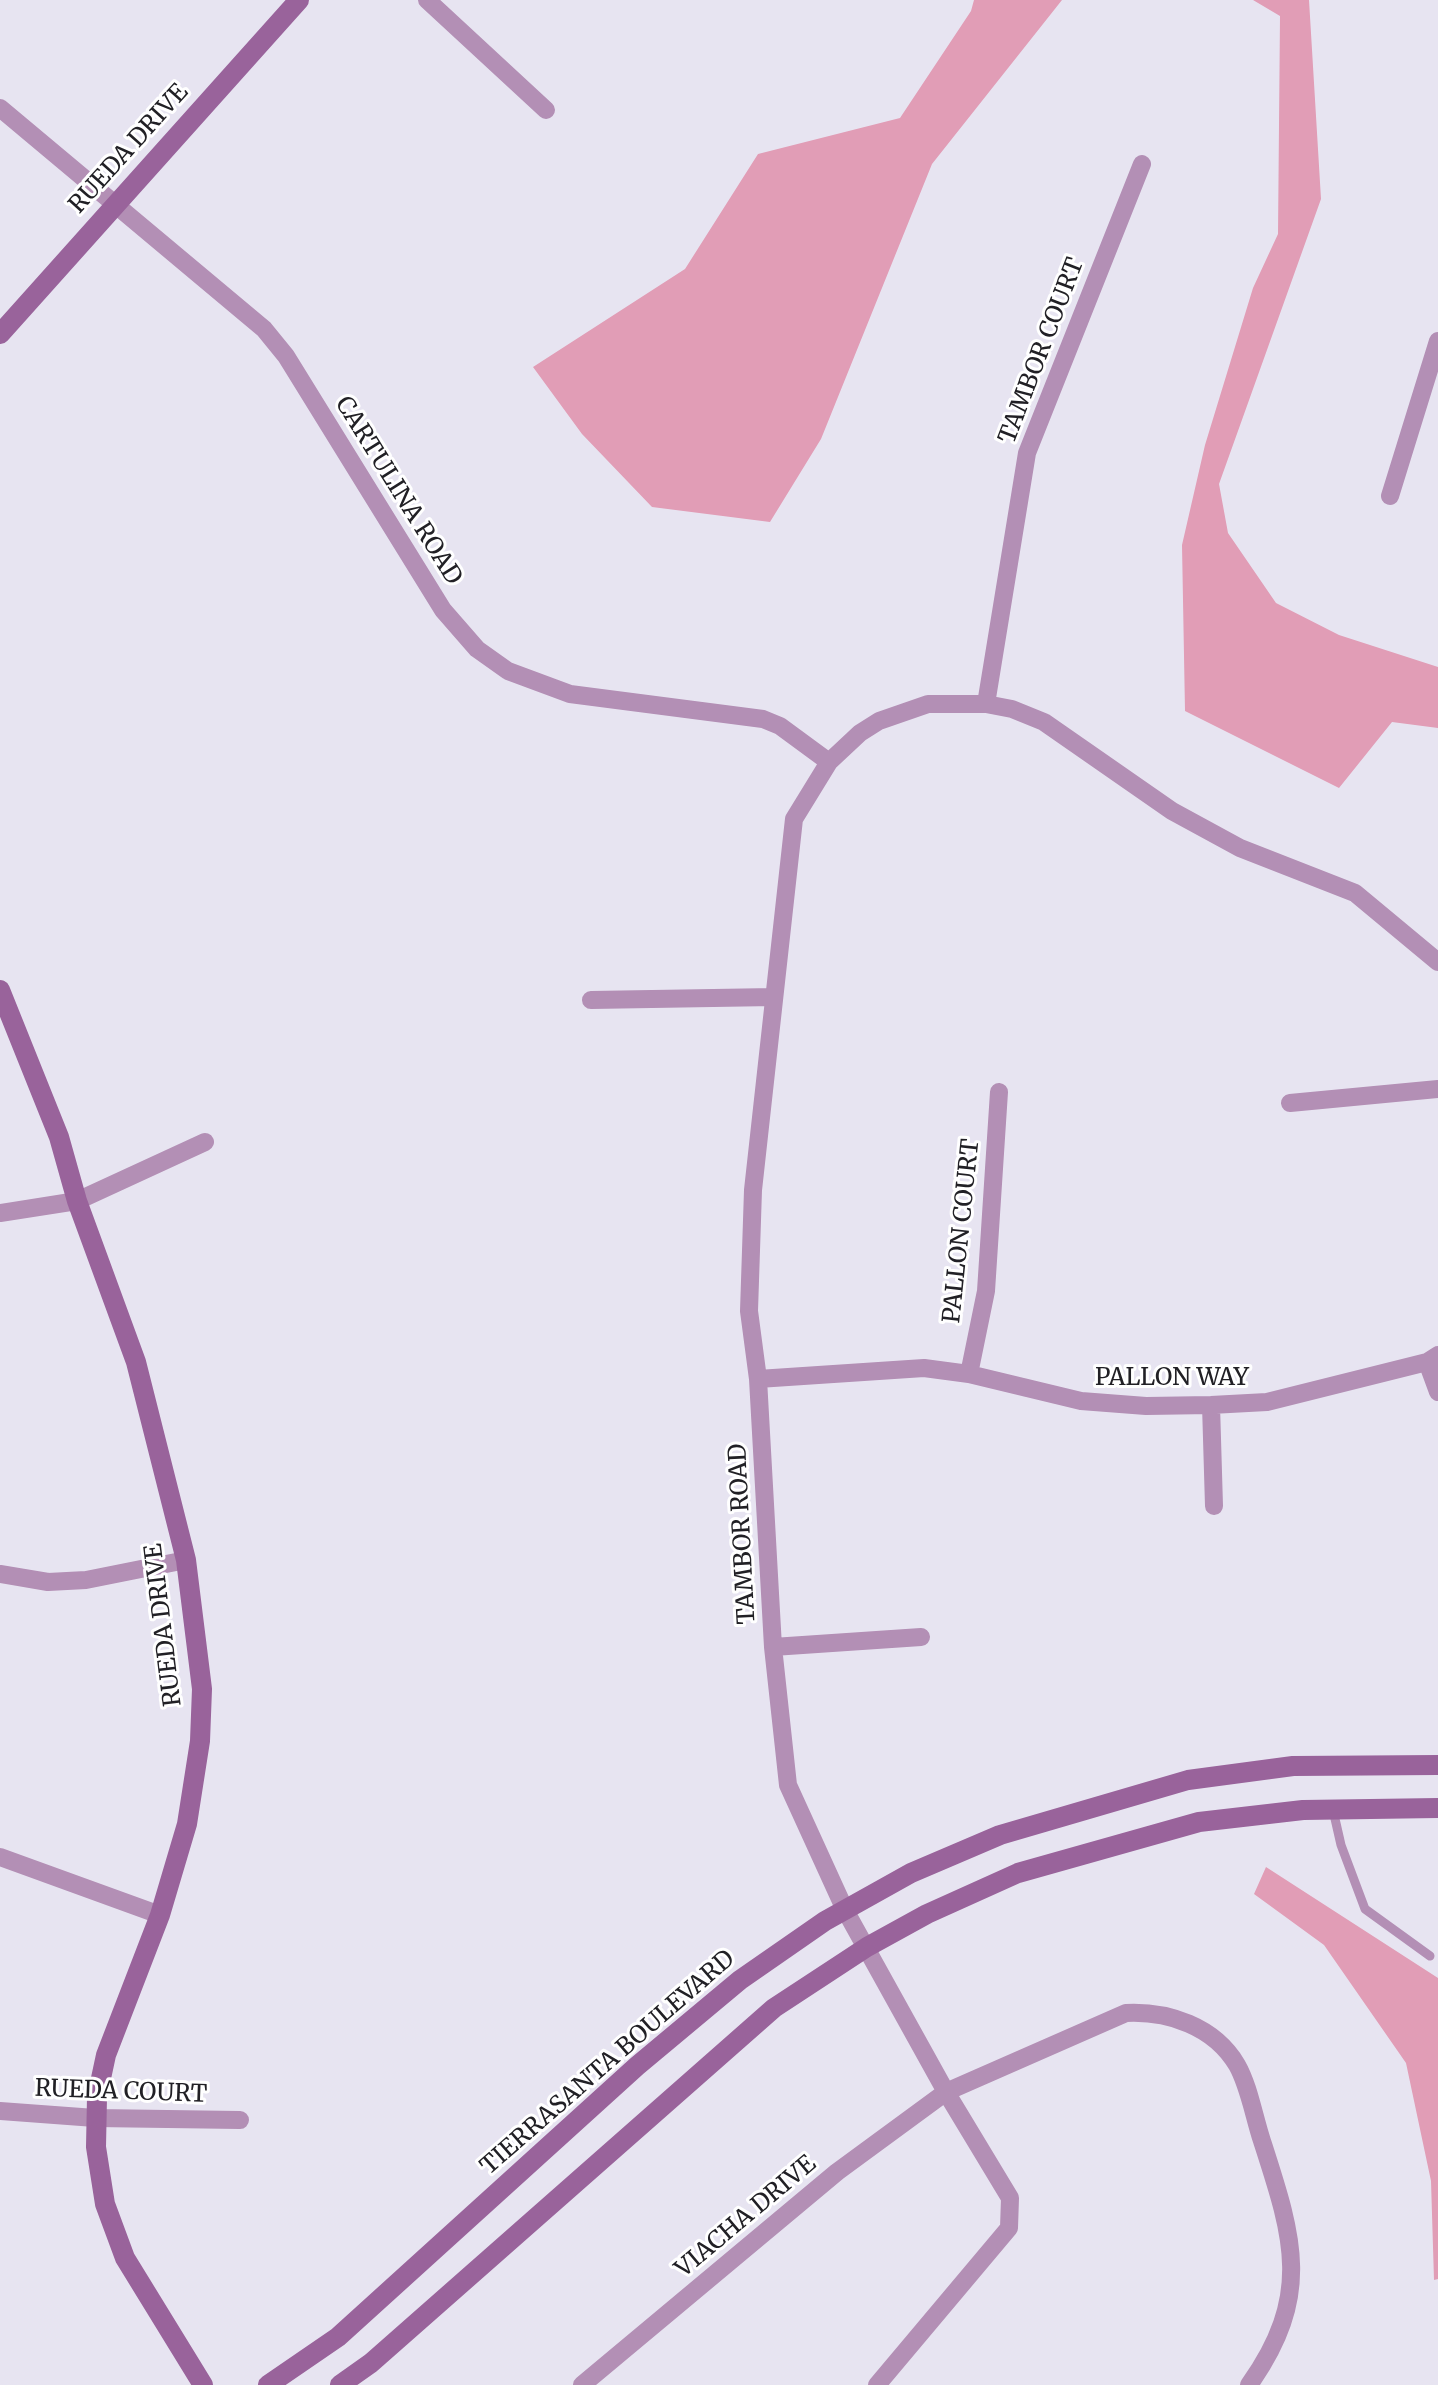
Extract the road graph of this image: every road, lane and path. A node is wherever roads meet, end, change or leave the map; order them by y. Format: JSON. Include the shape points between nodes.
{"nodes":[{"id":1,"x":299,"y":0,"type":"edge"},
{"id":2,"x":427,"y":0,"type":"edge"},
{"id":3,"x":0,"y":108,"type":"edge"},
{"id":4,"x":546,"y":110,"type":"dead end"},
{"id":5,"x":1142,"y":164,"type":"dead end"},
{"id":6,"x":114,"y":203,"type":"junction"},
{"id":7,"x":0,"y":334,"type":"edge"},
{"id":8,"x":1438,"y":341,"type":"edge"},
{"id":9,"x":1390,"y":496,"type":"dead end"},
{"id":10,"x":986,"y":704,"type":"junction"},
{"id":11,"x":829,"y":762,"type":"junction"},
{"id":12,"x":1438,"y":962,"type":"edge"},
{"id":13,"x":0,"y":990,"type":"edge"},
{"id":14,"x":774,"y":997,"type":"junction"},
{"id":15,"x":591,"y":1000,"type":"dead end"},
{"id":16,"x":1438,"y":1089,"type":"edge"},
{"id":17,"x":999,"y":1092,"type":"dead end"},
{"id":18,"x":1290,"y":1103,"type":"dead end"},
{"id":19,"x":205,"y":1142,"type":"dead end"},
{"id":20,"x":77,"y":1201,"type":"junction"},
{"id":21,"x":0,"y":1213,"type":"edge"},
{"id":22,"x":1432,"y":1358,"type":"edge"},
{"id":23,"x":969,"y":1374,"type":"junction"},
{"id":24,"x":758,"y":1379,"type":"junction"},
{"id":25,"x":1438,"y":1392,"type":"edge"},
{"id":26,"x":1211,"y":1405,"type":"junction"},
{"id":27,"x":1214,"y":1506,"type":"dead end"},
{"id":28,"x":186,"y":1560,"type":"junction"},
{"id":29,"x":0,"y":1574,"type":"edge"},
{"id":30,"x":921,"y":1637,"type":"dead end"},
{"id":31,"x":773,"y":1647,"type":"junction"},
{"id":32,"x":1438,"y":1765,"type":"edge"},
{"id":33,"x":1438,"y":1808,"type":"edge"},
{"id":34,"x":1333,"y":1810,"type":"junction"},
{"id":35,"x":0,"y":1857,"type":"edge"},
{"id":36,"x":845,"y":1910,"type":"junction"},
{"id":37,"x":160,"y":1915,"type":"junction"},
{"id":38,"x":867,"y":1947,"type":"junction"},
{"id":39,"x":1430,"y":1956,"type":"dead end"},
{"id":40,"x":946,"y":2092,"type":"junction"},
{"id":41,"x":0,"y":2111,"type":"edge"},
{"id":42,"x":95,"y":2118,"type":"junction"},
{"id":43,"x":240,"y":2120,"type":"dead end"},
{"id":44,"x":203,"y":2385,"type":"edge"},
{"id":45,"x":268,"y":2385,"type":"edge"},
{"id":46,"x":340,"y":2385,"type":"edge"},
{"id":47,"x":582,"y":2385,"type":"edge"},
{"id":48,"x":877,"y":2385,"type":"edge"},
{"id":49,"x":1249,"y":2385,"type":"edge"}],
"edges":[{"from":1,"to":6,"type":"main road","name":"RUEDA DRIVE"},
{"from":2,"to":4,"type":"street"},
{"from":3,"to":6,"type":"street","name":"CARTULINA ROAD"},
{"from":5,"to":10,"type":"street","name":"TAMBOR COURT","via":[[1027,453]]},
{"from":6,"to":7,"type":"main road","name":"RUEDA DRIVE"},
{"from":6,"to":11,"type":"street","name":"CARTULINA ROAD","via":[[264,329],[286,356],[443,610],[477,649],[508,671],[570,694],[763,719]]},
{"from":8,"to":9,"type":"street"},
{"from":10,"to":11,"type":"street","name":"TAMBOR ROAD","via":[[928,704],[879,721]]},
{"from":10,"to":12,"type":"street","via":[[1044,722],[1172,811],[1240,848],[1355,893]]},
{"from":11,"to":14,"type":"street","name":"TAMBOR ROAD","via":[[794,819]]},
{"from":13,"to":20,"type":"main road","name":"RUEDA DRIVE","via":[[59,1137]]},
{"from":14,"to":15,"type":"street"},
{"from":14,"to":24,"type":"street","name":"TAMBOR ROAD","via":[[753,1190],[749,1311]]},
{"from":16,"to":18,"type":"street"},
{"from":17,"to":23,"type":"street","name":"PALLON COURT","via":[[986,1291]]},
{"from":19,"to":20,"type":"street"},
{"from":20,"to":21,"type":"street"},
{"from":20,"to":28,"type":"main road","name":"RUEDA DRIVE","via":[[136,1362]]},
{"from":22,"to":25,"type":"street"},
{"from":22,"to":26,"type":"street","name":"PALLON WAY","via":[[1267,1402]]},
{"from":23,"to":24,"type":"street","name":"PALLON WAY","via":[[924,1368]]},
{"from":23,"to":26,"type":"street","name":"PALLON WAY","via":[[1081,1401]]},
{"from":24,"to":31,"type":"street","name":"TAMBOR ROAD"},
{"from":26,"to":27,"type":"street"},
{"from":28,"to":29,"type":"street","via":[[86,1580],[48,1582]]},
{"from":28,"to":37,"type":"main road","name":"RUEDA DRIVE","via":[[202,1689],[200,1741],[187,1824]]},
{"from":30,"to":31,"type":"street"},
{"from":31,"to":36,"type":"street","name":"TAMBOR ROAD","via":[[788,1785]]},
{"from":32,"to":36,"type":"main road","name":"TIERRASANTA BOULEVARD","via":[[1293,1766],[1188,1780],[1000,1835],[911,1873]]},
{"from":33,"to":34,"type":"main road"},
{"from":34,"to":38,"type":"main road","via":[[1199,1822],[1018,1873]]},
{"from":34,"to":39,"type":"lane","via":[[1365,1909]]},
{"from":35,"to":37,"type":"street"},
{"from":36,"to":38,"type":"street","name":"TAMBOR ROAD"},
{"from":36,"to":45,"type":"main road","name":"TIERRASANTA BOULEVARD","via":[[740,1980],[637,2066],[338,2337]]},
{"from":37,"to":42,"type":"main road","name":"RUEDA DRIVE","via":[[106,2055]]},
{"from":38,"to":40,"type":"street","name":"TAMBOR ROAD"},
{"from":38,"to":46,"type":"main road","via":[[774,2008]]},
{"from":40,"to":47,"type":"street","name":"VIACHA DRIVE","via":[[837,2172]]},
{"from":40,"to":48,"type":"street","name":"TAMBOR ROAD","via":[[1010,2198],[1009,2228]]},
{"from":40,"to":49,"type":"street","name":"VIACHA DRIVE","via":[[1126,2013],[1178,2019],[1218,2043],[1238,2067],[1289,2223],[1291,2244],[1286,2308],[1270,2351]]},
{"from":41,"to":42,"type":"street","name":"RUEDA COURT"},
{"from":42,"to":43,"type":"street","name":"RUEDA COURT"},
{"from":42,"to":44,"type":"main road","name":"RUEDA DRIVE","via":[[99,2176],[114,2232]]}]}
